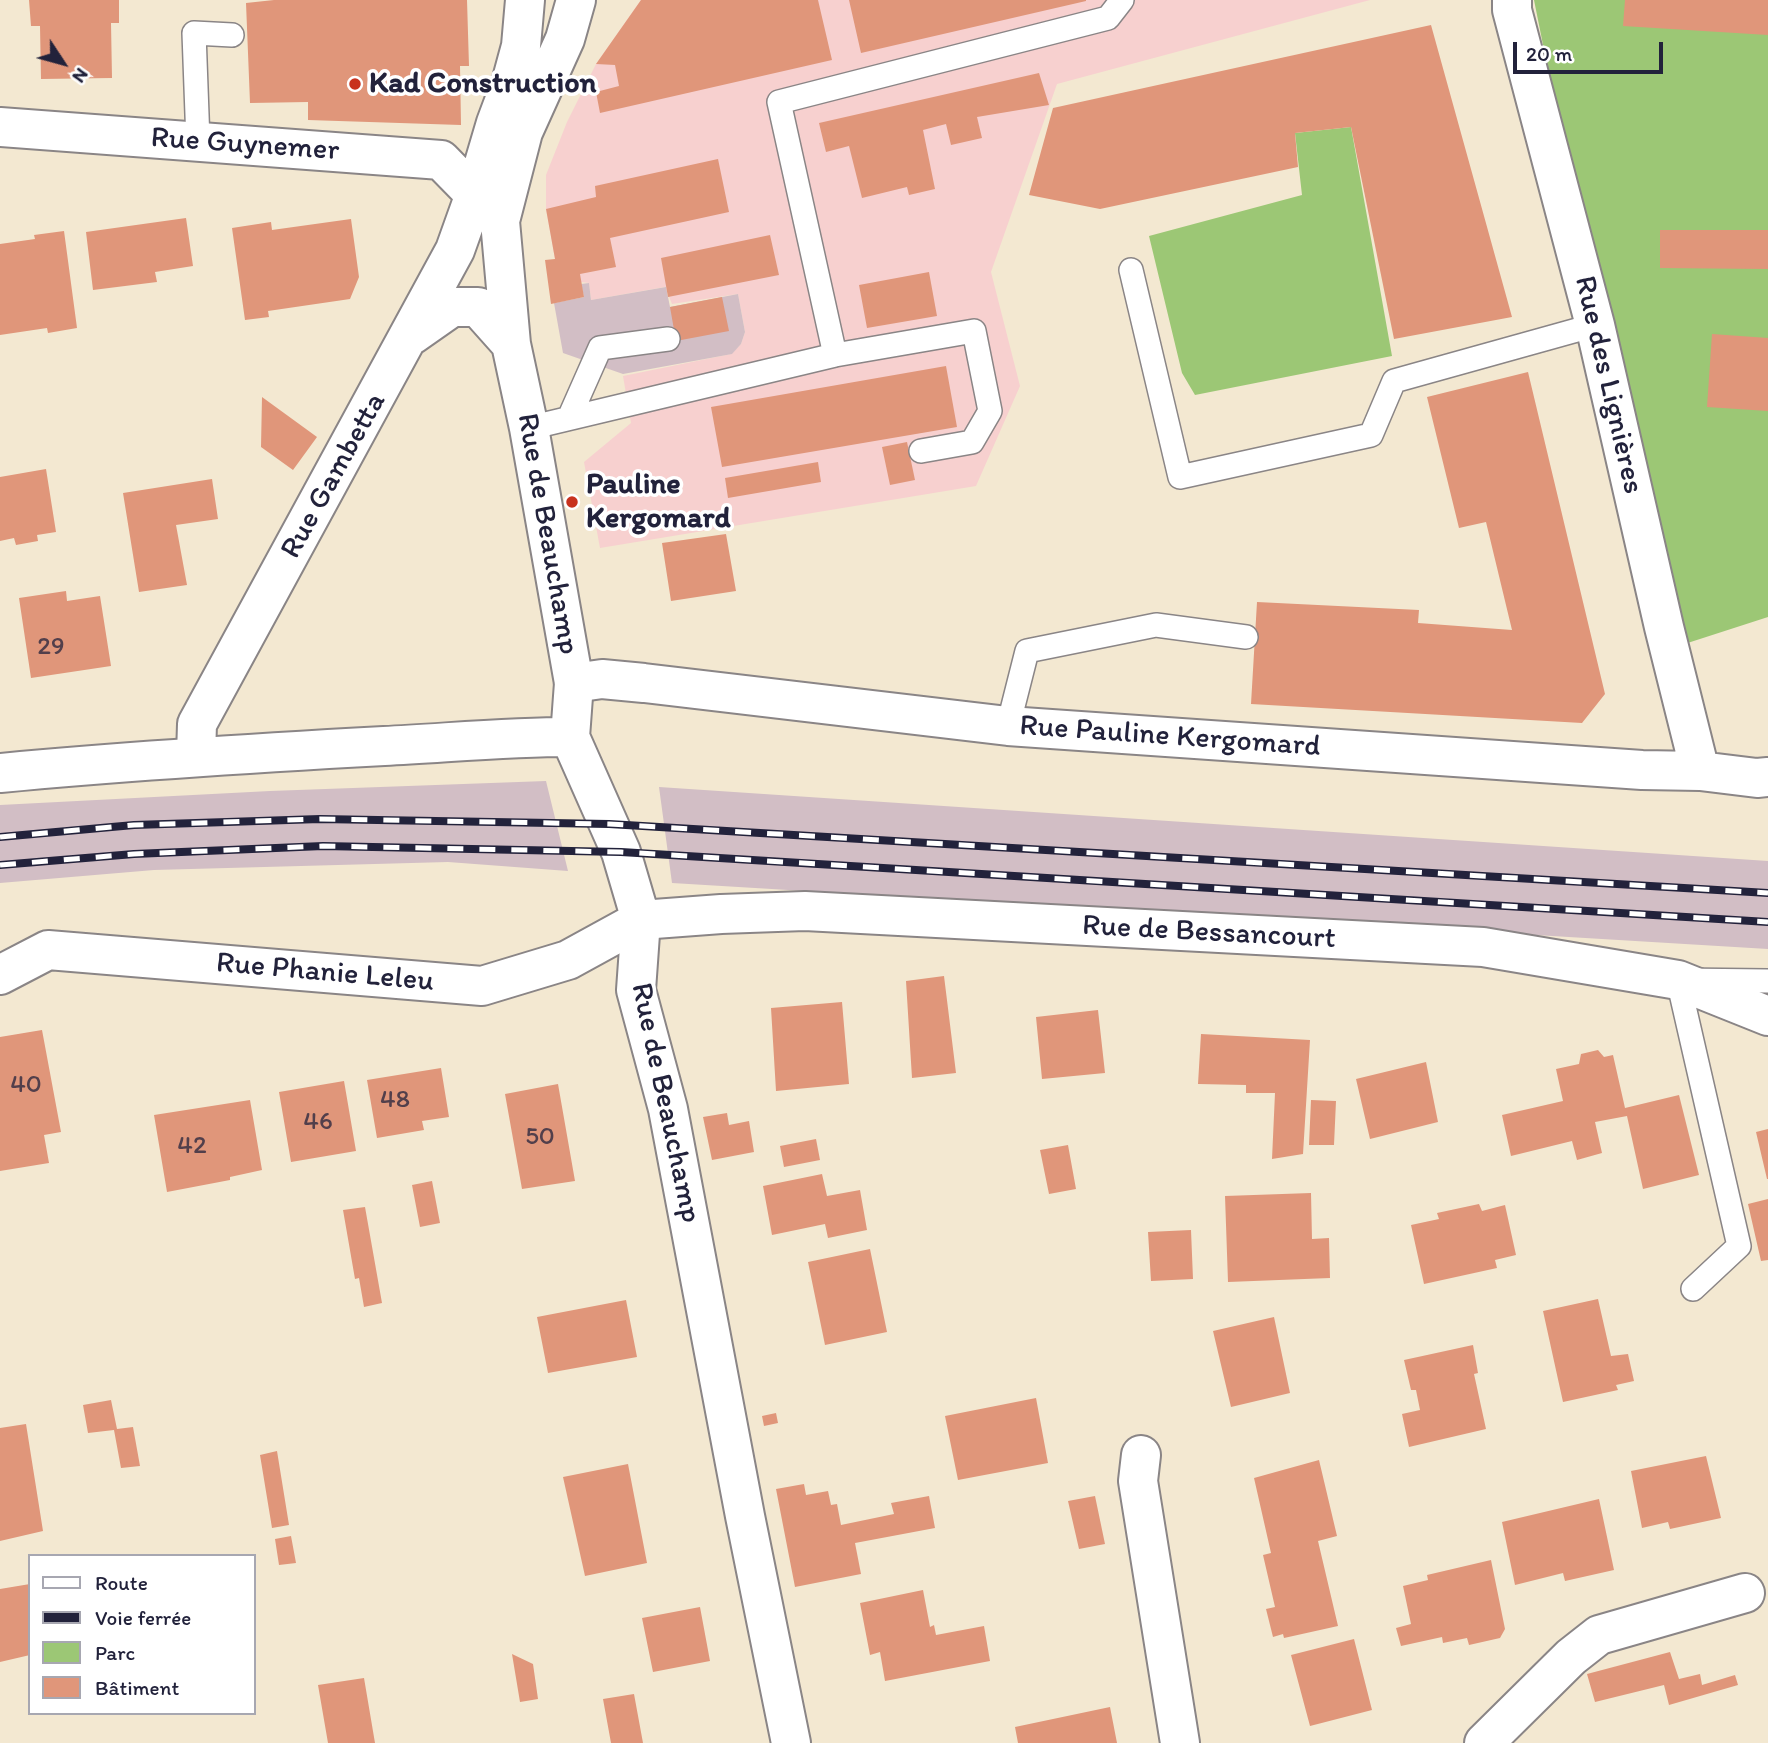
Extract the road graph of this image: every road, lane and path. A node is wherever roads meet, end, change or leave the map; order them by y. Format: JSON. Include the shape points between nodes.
{"nodes":[{"id":1,"x":525,"y":0,"type":"edge"},
{"id":2,"x":576,"y":0,"type":"edge"},
{"id":3,"x":1122,"y":0,"type":"edge"},
{"id":4,"x":1512,"y":0,"type":"edge"},
{"id":5,"x":232,"y":35,"type":"dead end"},
{"id":6,"x":0,"y":127,"type":"edge"},
{"id":7,"x":198,"y":142,"type":"junction"},
{"id":8,"x":488,"y":207,"type":"junction"},
{"id":9,"x":1132,"y":270,"type":"dead end"},
{"id":10,"x":1595,"y":325,"type":"junction"},
{"id":11,"x":410,"y":336,"type":"junction"},
{"id":12,"x":668,"y":339,"type":"dead end"},
{"id":13,"x":511,"y":344,"type":"junction"},
{"id":14,"x":835,"y":355,"type":"junction"},
{"id":15,"x":569,"y":418,"type":"junction"},
{"id":16,"x":529,"y":428,"type":"junction"},
{"id":17,"x":921,"y":451,"type":"dead end"},
{"id":18,"x":1246,"y":637,"type":"dead end"},
{"id":19,"x":574,"y":683,"type":"junction"},
{"id":20,"x":1008,"y":726,"type":"junction"},
{"id":21,"x":570,"y":737,"type":"junction"},
{"id":22,"x":195,"y":757,"type":"junction"},
{"id":23,"x":1700,"y":771,"type":"junction"},
{"id":24,"x":0,"y":773,"type":"edge"},
{"id":25,"x":1768,"y":777,"type":"edge"},
{"id":26,"x":641,"y":920,"type":"junction"},
{"id":27,"x":0,"y":975,"type":"edge"},
{"id":28,"x":1678,"y":980,"type":"junction"},
{"id":29,"x":1768,"y":981,"type":"edge"},
{"id":30,"x":1768,"y":1016,"type":"edge"},
{"id":31,"x":1693,"y":1289,"type":"dead end"},
{"id":32,"x":1141,"y":1454,"type":"dead end"},
{"id":33,"x":1745,"y":1593,"type":"dead end"},
{"id":34,"x":791,"y":1743,"type":"edge"},
{"id":35,"x":1180,"y":1743,"type":"edge"},
{"id":36,"x":1485,"y":1743,"type":"edge"}],
"edges":[{"from":1,"to":8,"type":"street","name":"Rue de Beauchamp","via":[[521,46],[496,123]]},
{"from":2,"to":8,"type":"street","name":"Rue de Beauchamp","via":[[565,39]]},
{"from":3,"to":14,"type":"lane","via":[[1108,18],[779,102]]},
{"from":4,"to":10,"type":"street","name":"Rue des Lignières"},
{"from":5,"to":7,"type":"lane","via":[[194,33]]},
{"from":6,"to":7,"type":"street","name":"Rue Guynemer"},
{"from":7,"to":8,"type":"street","name":"Rue Guynemer","via":[[441,159]]},
{"from":8,"to":11,"type":"street","name":"Rue Gambetta","via":[[455,250]]},
{"from":8,"to":13,"type":"street","name":"Rue de Beauchamp"},
{"from":9,"to":10,"type":"lane","via":[[1180,477],[1371,435],[1394,381]]},
{"from":10,"to":23,"type":"street","name":"Rue des Lignières"},
{"from":11,"to":13,"type":"street","via":[[452,307],[478,307]]},
{"from":11,"to":22,"type":"street","name":"Rue Gambetta","via":[[197,724]]},
{"from":12,"to":15,"type":"lane","via":[[600,348]]},
{"from":13,"to":16,"type":"street","name":"Rue de Beauchamp"},
{"from":14,"to":15,"type":"lane"},
{"from":14,"to":17,"type":"lane","via":[[974,331],[990,411],[972,442]]},
{"from":15,"to":16,"type":"lane"},
{"from":16,"to":19,"type":"street","name":"Rue de Beauchamp"},
{"from":18,"to":20,"type":"lane","via":[[1156,625],[1027,651]]},
{"from":19,"to":20,"type":"street","name":"Rue Pauline Kergomard","via":[[602,679],[644,683]]},
{"from":19,"to":21,"type":"street","name":"Rue de Beauchamp"},
{"from":20,"to":23,"type":"street","name":"Rue Pauline Kergomard"},
{"from":21,"to":22,"type":"street"},
{"from":21,"to":26,"type":"street","name":"Rue de Beauchamp","via":[[621,852]]},
{"from":22,"to":24,"type":"street"},
{"from":23,"to":25,"type":"street","name":"Rue Pauline Kergomard"},
{"from":26,"to":27,"type":"street","name":"Rue Phanie Leleu","via":[[568,960],[482,986],[48,950]]},
{"from":26,"to":28,"type":"street","name":"Rue de Bessancourt","via":[[805,911],[1483,947]]},
{"from":26,"to":34,"type":"street","name":"Rue de Beauchamp","via":[[636,990],[668,1109]]},
{"from":28,"to":29,"type":"lane"},
{"from":28,"to":30,"type":"street","name":"Rue de Bessancourt"},
{"from":28,"to":31,"type":"lane","via":[[1739,1246]]},
{"from":32,"to":35,"type":"street","via":[[1138,1481]]},
{"from":33,"to":36,"type":"street","via":[[1599,1635]]}]}
